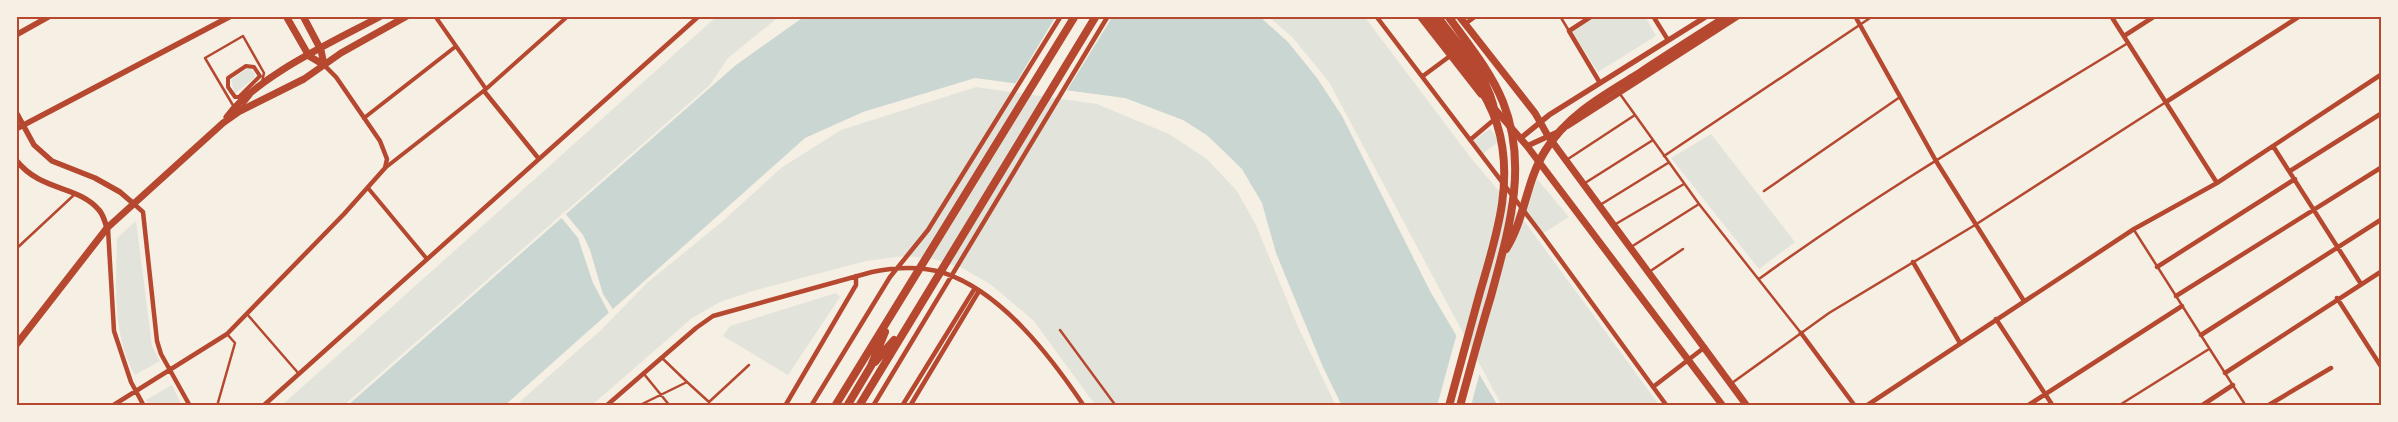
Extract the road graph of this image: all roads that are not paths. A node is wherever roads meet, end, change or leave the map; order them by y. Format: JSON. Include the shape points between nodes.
{"nodes":[{"id":1,"x":50,"y":16,"type":"edge"},
{"id":2,"x":231,"y":16,"type":"edge"},
{"id":3,"x":286,"y":16,"type":"edge"},
{"id":4,"x":303,"y":16,"type":"edge"},
{"id":5,"x":381,"y":16,"type":"edge"},
{"id":6,"x":407,"y":16,"type":"edge"},
{"id":7,"x":435,"y":16,"type":"edge"},
{"id":8,"x":568,"y":16,"type":"edge"},
{"id":9,"x":699,"y":16,"type":"edge"},
{"id":10,"x":1061,"y":16,"type":"edge"},
{"id":11,"x":1075,"y":16,"type":"edge"},
{"id":12,"x":1096,"y":16,"type":"edge"},
{"id":13,"x":1108,"y":16,"type":"edge"},
{"id":14,"x":1376,"y":16,"type":"edge"},
{"id":15,"x":1420,"y":16,"type":"edge"},
{"id":16,"x":1427,"y":16,"type":"edge"},
{"id":17,"x":1437,"y":16,"type":"edge"},
{"id":18,"x":1448,"y":16,"type":"edge"},
{"id":19,"x":1459,"y":16,"type":"edge"},
{"id":20,"x":1476,"y":16,"type":"edge"},
{"id":21,"x":1560,"y":16,"type":"edge"},
{"id":22,"x":1592,"y":16,"type":"edge"},
{"id":23,"x":1653,"y":16,"type":"edge"},
{"id":24,"x":1707,"y":16,"type":"edge"},
{"id":25,"x":1728,"y":16,"type":"edge"},
{"id":26,"x":1739,"y":16,"type":"edge"},
{"id":27,"x":1855,"y":16,"type":"edge"},
{"id":28,"x":1873,"y":16,"type":"edge"},
{"id":29,"x":2111,"y":16,"type":"edge"},
{"id":30,"x":2155,"y":16,"type":"edge"},
{"id":31,"x":2300,"y":16,"type":"edge"},
{"id":32,"x":1465,"y":24,"type":"junction"},
{"id":33,"x":1860,"y":24,"type":"junction"},
{"id":34,"x":1569,"y":30,"type":"junction"},
{"id":35,"x":16,"y":34,"type":"edge"},
{"id":36,"x":2124,"y":36,"type":"junction"},
{"id":37,"x":1668,"y":40,"type":"junction"},
{"id":38,"x":2128,"y":43,"type":"junction"},
{"id":39,"x":455,"y":47,"type":"junction"},
{"id":40,"x":321,"y":50,"type":"junction"},
{"id":41,"x":309,"y":56,"type":"junction"},
{"id":42,"x":1450,"y":56,"type":"junction"},
{"id":43,"x":324,"y":65,"type":"junction"},
{"id":44,"x":2382,"y":74,"type":"edge"},
{"id":45,"x":1423,"y":76,"type":"junction"},
{"id":46,"x":260,"y":81,"type":"junction"},
{"id":47,"x":1600,"y":83,"type":"junction"},
{"id":48,"x":485,"y":90,"type":"junction"},
{"id":49,"x":1620,"y":94,"type":"junction"},
{"id":50,"x":1580,"y":95,"type":"junction"},
{"id":51,"x":1901,"y":97,"type":"junction"},
{"id":52,"x":2166,"y":102,"type":"junction"},
{"id":53,"x":237,"y":109,"type":"junction"},
{"id":54,"x":16,"y":112,"type":"edge"},
{"id":55,"x":1591,"y":112,"type":"junction"},
{"id":56,"x":2382,"y":113,"type":"edge"},
{"id":57,"x":1500,"y":115,"type":"junction"},
{"id":58,"x":1635,"y":115,"type":"junction"},
{"id":59,"x":364,"y":118,"type":"junction"},
{"id":60,"x":1540,"y":122,"type":"junction"},
{"id":61,"x":1497,"y":123,"type":"junction"},
{"id":62,"x":23,"y":125,"type":"junction"},
{"id":63,"x":16,"y":129,"type":"edge"},
{"id":64,"x":1548,"y":136,"type":"junction"},
{"id":65,"x":1521,"y":138,"type":"junction"},
{"id":66,"x":1470,"y":140,"type":"junction"},
{"id":67,"x":1653,"y":140,"type":"junction"},
{"id":68,"x":1527,"y":146,"type":"junction"},
{"id":69,"x":2273,"y":146,"type":"junction"},
{"id":70,"x":1664,"y":156,"type":"junction"},
{"id":71,"x":539,"y":159,"type":"junction"},
{"id":72,"x":16,"y":160,"type":"edge"},
{"id":73,"x":1566,"y":160,"type":"junction"},
{"id":74,"x":1936,"y":161,"type":"junction"},
{"id":75,"x":1668,"y":163,"type":"junction"},
{"id":76,"x":385,"y":168,"type":"junction"},
{"id":77,"x":2380,"y":168,"type":"edge"},
{"id":78,"x":2290,"y":171,"type":"junction"},
{"id":79,"x":2382,"y":174,"type":"edge"},
{"id":80,"x":2294,"y":179,"type":"junction"},
{"id":81,"x":2216,"y":183,"type":"junction"},
{"id":82,"x":1582,"y":184,"type":"junction"},
{"id":83,"x":1684,"y":184,"type":"junction"},
{"id":84,"x":368,"y":188,"type":"junction"},
{"id":85,"x":1764,"y":192,"type":"dead end"},
{"id":86,"x":75,"y":194,"type":"junction"},
{"id":87,"x":134,"y":204,"type":"junction"},
{"id":88,"x":1699,"y":204,"type":"junction"},
{"id":89,"x":1599,"y":206,"type":"junction"},
{"id":90,"x":2314,"y":210,"type":"junction"},
{"id":91,"x":2382,"y":219,"type":"edge"},
{"id":92,"x":1975,"y":225,"type":"junction"},
{"id":93,"x":1614,"y":226,"type":"junction"},
{"id":94,"x":108,"y":228,"type":"junction"},
{"id":95,"x":2134,"y":229,"type":"junction"},
{"id":96,"x":1630,"y":247,"type":"junction"},
{"id":97,"x":2338,"y":247,"type":"junction"},
{"id":98,"x":16,"y":249,"type":"edge"},
{"id":99,"x":1683,"y":249,"type":"dead end"},
{"id":100,"x":1502,"y":255,"type":"junction"},
{"id":101,"x":427,"y":259,"type":"junction"},
{"id":102,"x":1913,"y":262,"type":"junction"},
{"id":103,"x":2157,"y":267,"type":"junction"},
{"id":104,"x":2382,"y":270,"type":"edge"},
{"id":105,"x":1649,"y":272,"type":"junction"},
{"id":106,"x":856,"y":276,"type":"junction"},
{"id":107,"x":1759,"y":279,"type":"junction"},
{"id":108,"x":2361,"y":284,"type":"junction"},
{"id":109,"x":977,"y":290,"type":"junction"},
{"id":110,"x":2176,"y":296,"type":"junction"},
{"id":111,"x":2338,"y":298,"type":"junction"},
{"id":112,"x":2024,"y":301,"type":"junction"},
{"id":113,"x":2182,"y":306,"type":"junction"},
{"id":114,"x":892,"y":312,"type":"junction"},
{"id":115,"x":247,"y":314,"type":"junction"},
{"id":116,"x":1996,"y":319,"type":"junction"},
{"id":117,"x":908,"y":326,"type":"junction"},
{"id":118,"x":1060,"y":330,"type":"dead end"},
{"id":119,"x":1801,"y":333,"type":"junction"},
{"id":120,"x":227,"y":334,"type":"junction"},
{"id":121,"x":2201,"y":335,"type":"junction"},
{"id":122,"x":1960,"y":343,"type":"junction"},
{"id":123,"x":16,"y":345,"type":"edge"},
{"id":124,"x":1705,"y":347,"type":"junction"},
{"id":125,"x":2210,"y":348,"type":"junction"},
{"id":126,"x":661,"y":357,"type":"junction"},
{"id":127,"x":1688,"y":360,"type":"junction"},
{"id":128,"x":749,"y":365,"type":"dead end"},
{"id":129,"x":871,"y":366,"type":"junction"},
{"id":130,"x":2331,"y":368,"type":"dead end"},
{"id":131,"x":2382,"y":368,"type":"edge"},
{"id":132,"x":171,"y":370,"type":"junction"},
{"id":133,"x":643,"y":373,"type":"junction"},
{"id":134,"x":2225,"y":373,"type":"junction"},
{"id":135,"x":299,"y":374,"type":"junction"},
{"id":136,"x":687,"y":382,"type":"junction"},
{"id":137,"x":1731,"y":384,"type":"junction"},
{"id":138,"x":2233,"y":385,"type":"junction"},
{"id":139,"x":1653,"y":387,"type":"junction"},
{"id":140,"x":138,"y":390,"type":"junction"},
{"id":141,"x":660,"y":394,"type":"junction"},
{"id":142,"x":2045,"y":394,"type":"junction"},
{"id":143,"x":709,"y":402,"type":"junction"},
{"id":144,"x":112,"y":406,"type":"edge"},
{"id":145,"x":144,"y":406,"type":"edge"},
{"id":146,"x":190,"y":406,"type":"edge"},
{"id":147,"x":217,"y":406,"type":"edge"},
{"id":148,"x":263,"y":406,"type":"edge"},
{"id":149,"x":606,"y":406,"type":"edge"},
{"id":150,"x":638,"y":406,"type":"edge"},
{"id":151,"x":670,"y":406,"type":"edge"},
{"id":152,"x":712,"y":406,"type":"edge"},
{"id":153,"x":785,"y":406,"type":"edge"},
{"id":154,"x":811,"y":406,"type":"edge"},
{"id":155,"x":835,"y":406,"type":"edge"},
{"id":156,"x":847,"y":406,"type":"edge"},
{"id":157,"x":858,"y":406,"type":"edge"},
{"id":158,"x":873,"y":406,"type":"edge"},
{"id":159,"x":902,"y":406,"type":"edge"},
{"id":160,"x":910,"y":406,"type":"edge"},
{"id":161,"x":1084,"y":406,"type":"edge"},
{"id":162,"x":1116,"y":406,"type":"edge"},
{"id":163,"x":1449,"y":406,"type":"edge"},
{"id":164,"x":1460,"y":406,"type":"edge"},
{"id":165,"x":1667,"y":406,"type":"edge"},
{"id":166,"x":1723,"y":406,"type":"edge"},
{"id":167,"x":1747,"y":406,"type":"edge"},
{"id":168,"x":1855,"y":406,"type":"edge"},
{"id":169,"x":1866,"y":406,"type":"edge"},
{"id":170,"x":2027,"y":406,"type":"edge"},
{"id":171,"x":2053,"y":406,"type":"edge"},
{"id":172,"x":2118,"y":406,"type":"edge"},
{"id":173,"x":2201,"y":406,"type":"edge"},
{"id":174,"x":2246,"y":406,"type":"edge"},
{"id":175,"x":2267,"y":406,"type":"edge"}],
"edges":[{"from":1,"to":35,"type":"street"},
{"from":2,"to":62,"type":"street"},
{"from":3,"to":41,"type":"main road"},
{"from":4,"to":40,"type":"main road"},
{"from":5,"to":40,"type":"main road"},
{"from":6,"to":43,"type":"main road"},
{"from":7,"to":39,"type":"street"},
{"from":8,"to":48,"type":"street"},
{"from":9,"to":71,"type":"street"},
{"from":10,"to":154,"type":"street","via":[[928,230],[890,277]]},
{"from":11,"to":114,"type":"highway"},
{"from":11,"to":155,"type":"main road"},
{"from":12,"to":117,"type":"highway"},
{"from":12,"to":157,"type":"main road"},
{"from":13,"to":158,"type":"street"},
{"from":14,"to":45,"type":"street"},
{"from":15,"to":42,"type":"main road"},
{"from":16,"to":61,"type":"highway","via":[[1465,66]]},
{"from":17,"to":61,"type":"highway","via":[[1493,98]]},
{"from":18,"to":100,"type":"highway","via":[[1492,79],[1511,126],[1516,169],[1514,205]]},
{"from":19,"to":32,"type":"main road"},
{"from":20,"to":32,"type":"street"},
{"from":21,"to":34,"type":"lane"},
{"from":22,"to":34,"type":"street"},
{"from":23,"to":37,"type":"street"},
{"from":24,"to":37,"type":"street"},
{"from":25,"to":100,"type":"highway","via":[[1600,98],[1558,132],[1532,177],[1514,235]]},
{"from":26,"to":49,"type":"street"},
{"from":27,"to":33,"type":"street"},
{"from":28,"to":33,"type":"lane"},
{"from":29,"to":36,"type":"street"},
{"from":30,"to":36,"type":"street"},
{"from":31,"to":52,"type":"street"},
{"from":32,"to":60,"type":"main road"},
{"from":33,"to":51,"type":"street"},
{"from":33,"to":70,"type":"lane"},
{"from":34,"to":47,"type":"street"},
{"from":36,"to":38,"type":"street"},
{"from":37,"to":47,"type":"street"},
{"from":38,"to":52,"type":"street"},
{"from":38,"to":74,"type":"lane"},
{"from":39,"to":48,"type":"street"},
{"from":39,"to":59,"type":"street"},
{"from":40,"to":41,"type":"main road"},
{"from":40,"to":43,"type":"main road"},
{"from":41,"to":43,"type":"main road"},
{"from":41,"to":46,"type":"main road"},
{"from":42,"to":45,"type":"street"},
{"from":42,"to":57,"type":"main road"},
{"from":43,"to":53,"type":"main road","via":[[304,79]]},
{"from":43,"to":59,"type":"street"},
{"from":44,"to":69,"type":"street"},
{"from":45,"to":66,"type":"street"},
{"from":46,"to":46,"type":"street","via":[[237,98],[228,87],[231,74],[246,66],[257,69]]},
{"from":46,"to":53,"type":"main road"},
{"from":46,"to":53,"type":"lane","via":[[264,73],[243,36],[205,58]]},
{"from":47,"to":50,"type":"street"},
{"from":48,"to":71,"type":"street"},
{"from":48,"to":76,"type":"street"},
{"from":49,"to":55,"type":"street"},
{"from":49,"to":58,"type":"lane"},
{"from":50,"to":55,"type":"street"},
{"from":50,"to":60,"type":"street"},
{"from":51,"to":74,"type":"street"},
{"from":51,"to":85,"type":"lane"},
{"from":52,"to":81,"type":"street"},
{"from":52,"to":92,"type":"lane"},
{"from":53,"to":87,"type":"main road"},
{"from":54,"to":62,"type":"street"},
{"from":55,"to":64,"type":"street"},
{"from":56,"to":78,"type":"street"},
{"from":57,"to":65,"type":"main road"},
{"from":57,"to":66,"type":"street"},
{"from":58,"to":67,"type":"lane"},
{"from":58,"to":73,"type":"lane"},
{"from":59,"to":76,"type":"street","via":[[384,148]]},
{"from":60,"to":64,"type":"main road"},
{"from":60,"to":65,"type":"street"},
{"from":61,"to":163,"type":"highway","via":[[1505,172],[1499,223]]},
{"from":62,"to":63,"type":"street"},
{"from":62,"to":87,"type":"street","via":[[34,145],[52,161],[95,178]]},
{"from":64,"to":68,"type":"street"},
{"from":64,"to":73,"type":"main road"},
{"from":65,"to":68,"type":"main road"},
{"from":66,"to":139,"type":"street"},
{"from":67,"to":70,"type":"lane"},
{"from":67,"to":82,"type":"lane"},
{"from":68,"to":127,"type":"main road"},
{"from":69,"to":78,"type":"street"},
{"from":69,"to":81,"type":"street"},
{"from":70,"to":75,"type":"lane"},
{"from":71,"to":101,"type":"street"},
{"from":72,"to":86,"type":"street","via":[[36,178]]},
{"from":73,"to":82,"type":"main road"},
{"from":74,"to":92,"type":"street"},
{"from":74,"to":107,"type":"lane"},
{"from":75,"to":83,"type":"lane"},
{"from":75,"to":89,"type":"lane"},
{"from":76,"to":84,"type":"street"},
{"from":77,"to":79,"type":"street"},
{"from":77,"to":90,"type":"street"},
{"from":78,"to":80,"type":"street"},
{"from":80,"to":90,"type":"street"},
{"from":80,"to":103,"type":"street"},
{"from":81,"to":95,"type":"street"},
{"from":82,"to":89,"type":"main road"},
{"from":83,"to":88,"type":"lane"},
{"from":83,"to":93,"type":"lane"},
{"from":84,"to":101,"type":"street"},
{"from":84,"to":115,"type":"street"},
{"from":86,"to":94,"type":"street","via":[[100,210]]},
{"from":86,"to":98,"type":"lane"},
{"from":87,"to":94,"type":"main road"},
{"from":87,"to":132,"type":"street","via":[[143,212],[157,341]]},
{"from":88,"to":96,"type":"lane"},
{"from":88,"to":107,"type":"lane"},
{"from":89,"to":93,"type":"main road"},
{"from":90,"to":97,"type":"street"},
{"from":90,"to":110,"type":"street"},
{"from":91,"to":97,"type":"street"},
{"from":92,"to":102,"type":"lane"},
{"from":92,"to":112,"type":"street"},
{"from":93,"to":96,"type":"main road"},
{"from":94,"to":123,"type":"main road"},
{"from":94,"to":140,"type":"street","via":[[114,331],[120,354]]},
{"from":95,"to":103,"type":"lane"},
{"from":95,"to":112,"type":"street"},
{"from":96,"to":105,"type":"main road"},
{"from":97,"to":108,"type":"street"},
{"from":97,"to":121,"type":"street"},
{"from":99,"to":105,"type":"lane"},
{"from":100,"to":164,"type":"highway"},
{"from":101,"to":135,"type":"street"},
{"from":102,"to":119,"type":"lane"},
{"from":102,"to":122,"type":"street"},
{"from":103,"to":110,"type":"lane"},
{"from":104,"to":108,"type":"street"},
{"from":105,"to":124,"type":"main road"},
{"from":106,"to":109,"type":"street","via":[[896,268],[921,269],[944,273]]},
{"from":106,"to":126,"type":"street","via":[[713,316]]},
{"from":106,"to":153,"type":"street","via":[[856,285]]},
{"from":107,"to":119,"type":"lane"},
{"from":108,"to":111,"type":"street"},
{"from":109,"to":159,"type":"street"},
{"from":109,"to":160,"type":"street"},
{"from":109,"to":161,"type":"street","via":[[1030,335]]},
{"from":110,"to":113,"type":"lane"},
{"from":111,"to":131,"type":"street"},
{"from":111,"to":134,"type":"street"},
{"from":112,"to":116,"type":"street"},
{"from":113,"to":121,"type":"lane"},
{"from":113,"to":142,"type":"street"},
{"from":114,"to":129,"type":"highway"},
{"from":114,"to":155,"type":"highway"},
{"from":115,"to":120,"type":"street"},
{"from":115,"to":135,"type":"lane"},
{"from":116,"to":122,"type":"street"},
{"from":116,"to":142,"type":"street"},
{"from":117,"to":129,"type":"highway"},
{"from":117,"to":157,"type":"highway"},
{"from":118,"to":162,"type":"lane"},
{"from":119,"to":137,"type":"lane"},
{"from":119,"to":168,"type":"street"},
{"from":120,"to":132,"type":"street"},
{"from":120,"to":147,"type":"lane","via":[[236,343]]},
{"from":121,"to":125,"type":"lane"},
{"from":122,"to":169,"type":"street"},
{"from":124,"to":127,"type":"street"},
{"from":124,"to":137,"type":"main road"},
{"from":125,"to":134,"type":"lane"},
{"from":125,"to":172,"type":"lane"},
{"from":126,"to":133,"type":"street"},
{"from":126,"to":136,"type":"lane"},
{"from":127,"to":139,"type":"street"},
{"from":127,"to":166,"type":"main road"},
{"from":128,"to":143,"type":"lane"},
{"from":129,"to":156,"type":"highway"},
{"from":130,"to":175,"type":"street"},
{"from":132,"to":140,"type":"street"},
{"from":132,"to":146,"type":"street"},
{"from":133,"to":141,"type":"lane"},
{"from":133,"to":149,"type":"street"},
{"from":134,"to":138,"type":"lane"},
{"from":135,"to":148,"type":"street"},
{"from":136,"to":141,"type":"lane"},
{"from":136,"to":143,"type":"lane"},
{"from":137,"to":167,"type":"main road"},
{"from":138,"to":173,"type":"street"},
{"from":138,"to":174,"type":"lane"},
{"from":139,"to":165,"type":"street"},
{"from":140,"to":144,"type":"street"},
{"from":140,"to":145,"type":"street"},
{"from":141,"to":150,"type":"lane"},
{"from":141,"to":151,"type":"lane"},
{"from":142,"to":170,"type":"street"},
{"from":142,"to":171,"type":"street"},
{"from":143,"to":152,"type":"lane"}]}
